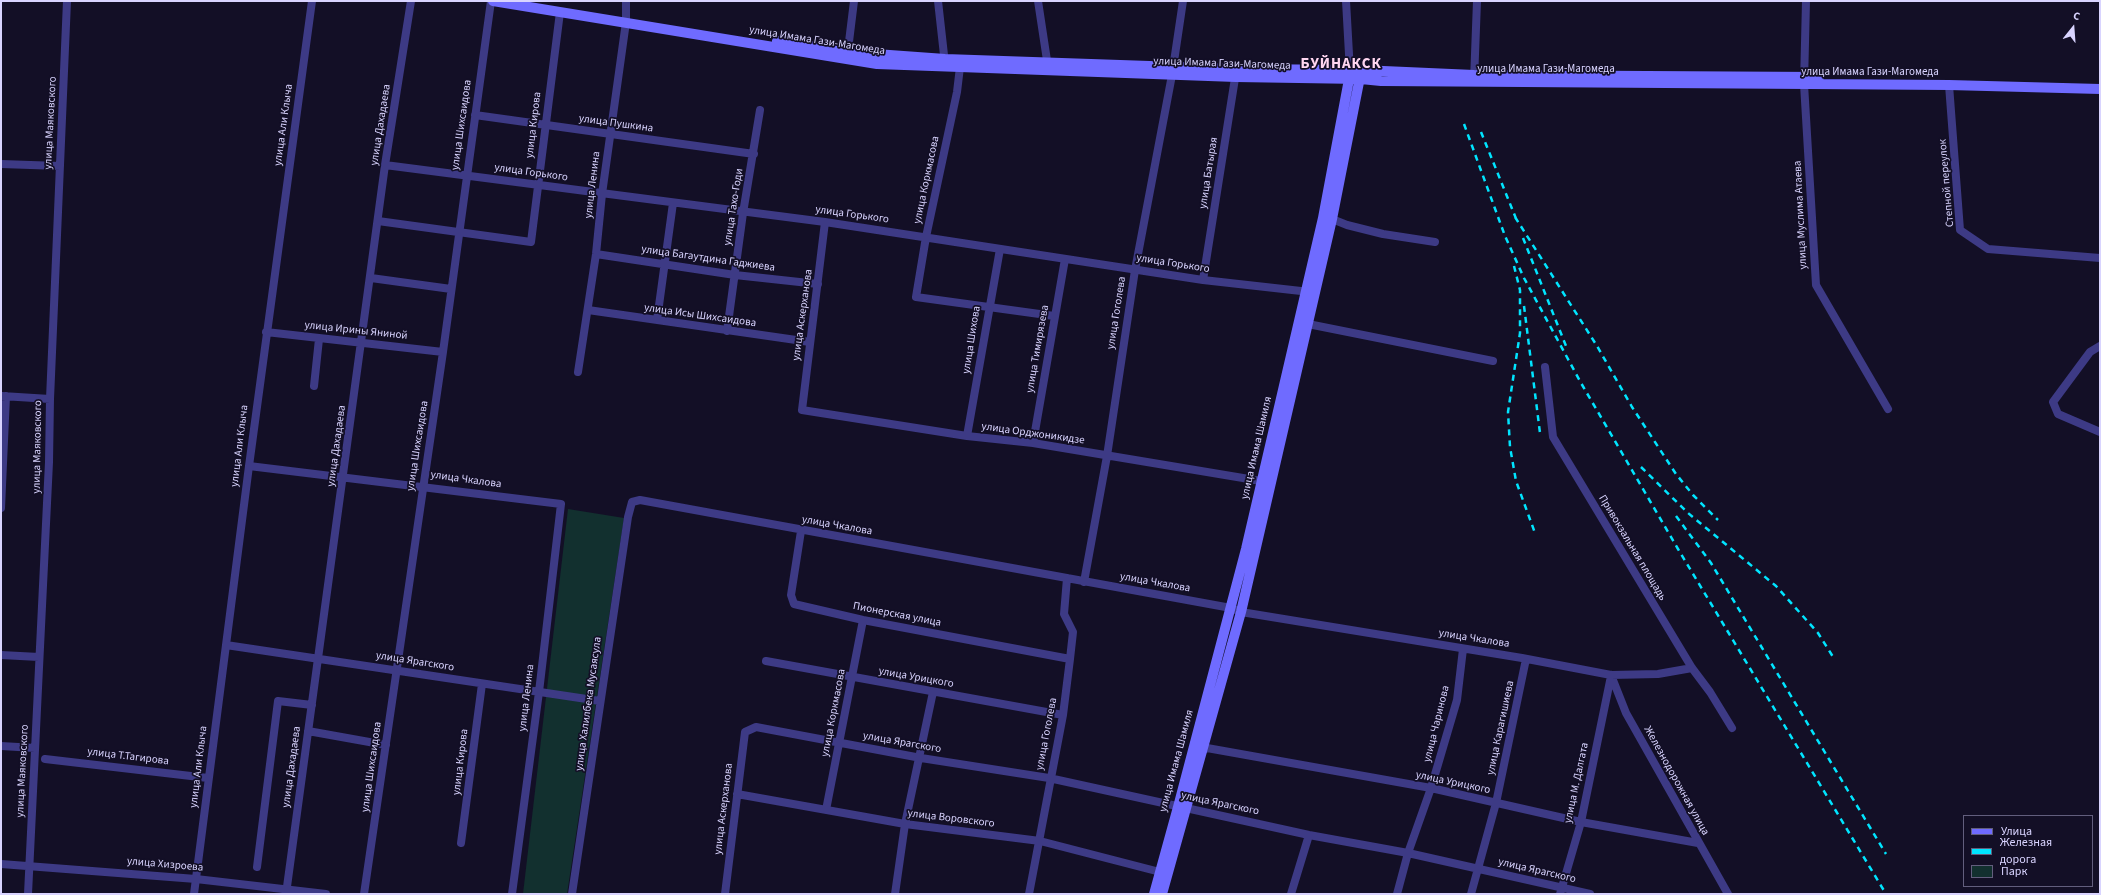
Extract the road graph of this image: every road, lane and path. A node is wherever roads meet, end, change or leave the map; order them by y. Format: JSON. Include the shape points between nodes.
{"nodes":[{"id":1,"x":67,"y":1,"type":"edge"},
{"id":2,"x":312,"y":1,"type":"edge"},
{"id":3,"x":411,"y":1,"type":"edge"},
{"id":4,"x":492,"y":1,"type":"edge"},
{"id":5,"x":534,"y":1,"type":"edge"},
{"id":6,"x":626,"y":1,"type":"edge"},
{"id":7,"x":854,"y":1,"type":"edge"},
{"id":8,"x":938,"y":1,"type":"edge"},
{"id":9,"x":1038,"y":1,"type":"edge"},
{"id":10,"x":1183,"y":1,"type":"edge"},
{"id":11,"x":1346,"y":1,"type":"edge"},
{"id":12,"x":1477,"y":1,"type":"edge"},
{"id":13,"x":1806,"y":1,"type":"edge"},
{"id":14,"x":560,"y":12,"type":"junction"},
{"id":15,"x":626,"y":19,"type":"junction"},
{"id":16,"x":847,"y":56,"type":"junction"},
{"id":17,"x":945,"y":63,"type":"junction"},
{"id":18,"x":1048,"y":66,"type":"junction"},
{"id":19,"x":960,"y":67,"type":"junction"},
{"id":20,"x":1173,"y":71,"type":"junction"},
{"id":21,"x":1236,"y":73,"type":"junction"},
{"id":22,"x":1361,"y":75,"type":"junction"},
{"id":23,"x":1350,"y":76,"type":"junction"},
{"id":24,"x":1474,"y":78,"type":"junction"},
{"id":25,"x":1804,"y":81,"type":"junction"},
{"id":26,"x":2100,"y":84,"type":"edge"},
{"id":27,"x":1950,"y":85,"type":"junction"},
{"id":28,"x":2100,"y":89,"type":"edge"},
{"id":29,"x":760,"y":110,"type":"dead end"},
{"id":30,"x":475,"y":115,"type":"junction"},
{"id":31,"x":544,"y":125,"type":"junction"},
{"id":32,"x":610,"y":134,"type":"junction"},
{"id":33,"x":754,"y":154,"type":"junction"},
{"id":34,"x":1,"y":164,"type":"edge"},
{"id":35,"x":386,"y":165,"type":"junction"},
{"id":36,"x":60,"y":166,"type":"junction"},
{"id":37,"x":466,"y":176,"type":"junction"},
{"id":38,"x":538,"y":185,"type":"junction"},
{"id":39,"x":602,"y":194,"type":"junction"},
{"id":40,"x":673,"y":203,"type":"junction"},
{"id":41,"x":743,"y":213,"type":"junction"},
{"id":42,"x":1332,"y":219,"type":"junction"},
{"id":43,"x":378,"y":221,"type":"junction"},
{"id":44,"x":825,"y":222,"type":"junction"},
{"id":45,"x":459,"y":231,"type":"junction"},
{"id":46,"x":926,"y":237,"type":"junction"},
{"id":47,"x":1435,"y":242,"type":"dead end"},
{"id":48,"x":1000,"y":249,"type":"junction"},
{"id":49,"x":596,"y":254,"type":"junction"},
{"id":50,"x":2100,"y":258,"type":"edge"},
{"id":51,"x":1065,"y":259,"type":"junction"},
{"id":52,"x":664,"y":264,"type":"junction"},
{"id":53,"x":1135,"y":270,"type":"junction"},
{"id":54,"x":735,"y":275,"type":"junction"},
{"id":55,"x":371,"y":278,"type":"junction"},
{"id":56,"x":1203,"y":280,"type":"junction"},
{"id":57,"x":818,"y":284,"type":"junction"},
{"id":58,"x":452,"y":289,"type":"junction"},
{"id":59,"x":1310,"y":292,"type":"junction"},
{"id":60,"x":988,"y":307,"type":"junction"},
{"id":61,"x":588,"y":310,"type":"junction"},
{"id":62,"x":1054,"y":316,"type":"junction"},
{"id":63,"x":657,"y":320,"type":"junction"},
{"id":64,"x":1308,"y":324,"type":"junction"},
{"id":65,"x":727,"y":331,"type":"junction"},
{"id":66,"x":266,"y":332,"type":"junction"},
{"id":67,"x":319,"y":339,"type":"junction"},
{"id":68,"x":362,"y":342,"type":"junction"},
{"id":69,"x":810,"y":342,"type":"junction"},
{"id":70,"x":2100,"y":346,"type":"edge"},
{"id":71,"x":443,"y":352,"type":"junction"},
{"id":72,"x":1493,"y":361,"type":"dead end"},
{"id":73,"x":1545,"y":367,"type":"dead end"},
{"id":74,"x":578,"y":372,"type":"dead end"},
{"id":75,"x":314,"y":386,"type":"dead end"},
{"id":76,"x":4,"y":396,"type":"edge"},
{"id":77,"x":50,"y":399,"type":"junction"},
{"id":78,"x":1888,"y":409,"type":"dead end"},
{"id":79,"x":802,"y":410,"type":"joint"},
{"id":80,"x":2100,"y":432,"type":"edge"},
{"id":81,"x":967,"y":436,"type":"junction"},
{"id":82,"x":1033,"y":443,"type":"junction"},
{"id":83,"x":1107,"y":456,"type":"junction"},
{"id":84,"x":249,"y":466,"type":"junction"},
{"id":85,"x":343,"y":478,"type":"junction"},
{"id":86,"x":1261,"y":481,"type":"junction"},
{"id":87,"x":423,"y":486,"type":"junction"},
{"id":88,"x":561,"y":504,"type":"joint"},
{"id":89,"x":1,"y":508,"type":"edge"},
{"id":90,"x":628,"y":517,"type":"joint"},
{"id":91,"x":801,"y":531,"type":"junction"},
{"id":92,"x":1067,"y":578,"type":"junction"},
{"id":93,"x":1084,"y":582,"type":"junction"},
{"id":94,"x":1230,"y":608,"type":"junction"},
{"id":95,"x":1241,"y":612,"type":"junction"},
{"id":96,"x":863,"y":620,"type":"junction"},
{"id":97,"x":226,"y":645,"type":"junction"},
{"id":98,"x":1463,"y":649,"type":"junction"},
{"id":99,"x":1,"y":655,"type":"edge"},
{"id":100,"x":39,"y":657,"type":"junction"},
{"id":101,"x":318,"y":658,"type":"junction"},
{"id":102,"x":1070,"y":659,"type":"junction"},
{"id":103,"x":1526,"y":659,"type":"junction"},
{"id":104,"x":766,"y":661,"type":"dead end"},
{"id":105,"x":1692,"y":668,"type":"junction"},
{"id":106,"x":396,"y":670,"type":"junction"},
{"id":107,"x":1611,"y":675,"type":"junction"},
{"id":108,"x":851,"y":678,"type":"junction"},
{"id":109,"x":482,"y":684,"type":"junction"},
{"id":110,"x":539,"y":692,"type":"junction"},
{"id":111,"x":933,"y":692,"type":"junction"},
{"id":112,"x":600,"y":701,"type":"junction"},
{"id":113,"x":312,"y":706,"type":"junction"},
{"id":114,"x":1062,"y":715,"type":"junction"},
{"id":115,"x":750,"y":728,"type":"joint"},
{"id":116,"x":1732,"y":728,"type":"dead end"},
{"id":117,"x":308,"y":731,"type":"junction"},
{"id":118,"x":839,"y":743,"type":"junction"},
{"id":119,"x":386,"y":745,"type":"junction"},
{"id":120,"x":1,"y":746,"type":"edge"},
{"id":121,"x":35,"y":748,"type":"junction"},
{"id":122,"x":1204,"y":750,"type":"junction"},
{"id":123,"x":920,"y":758,"type":"junction"},
{"id":124,"x":45,"y":759,"type":"dead end"},
{"id":125,"x":208,"y":778,"type":"junction"},
{"id":126,"x":1050,"y":778,"type":"junction"},
{"id":127,"x":1431,"y":788,"type":"junction"},
{"id":128,"x":737,"y":794,"type":"junction"},
{"id":129,"x":1496,"y":803,"type":"junction"},
{"id":130,"x":1183,"y":807,"type":"junction"},
{"id":131,"x":826,"y":810,"type":"junction"},
{"id":132,"x":1581,"y":822,"type":"junction"},
{"id":133,"x":905,"y":824,"type":"junction"},
{"id":134,"x":1309,"y":835,"type":"junction"},
{"id":135,"x":1040,"y":841,"type":"junction"},
{"id":136,"x":461,"y":843,"type":"dead end"},
{"id":137,"x":1698,"y":843,"type":"junction"},
{"id":138,"x":1408,"y":853,"type":"junction"},
{"id":139,"x":1,"y":864,"type":"edge"},
{"id":140,"x":29,"y":866,"type":"junction"},
{"id":141,"x":257,"y":867,"type":"dead end"},
{"id":142,"x":1478,"y":869,"type":"junction"},
{"id":143,"x":1160,"y":872,"type":"junction"},
{"id":144,"x":196,"y":879,"type":"junction"},
{"id":145,"x":1561,"y":891,"type":"edge"},
{"id":146,"x":286,"y":892,"type":"edge"},
{"id":147,"x":28,"y":894,"type":"edge"},
{"id":148,"x":194,"y":894,"type":"edge"},
{"id":149,"x":326,"y":894,"type":"edge"},
{"id":150,"x":364,"y":894,"type":"edge"},
{"id":151,"x":512,"y":894,"type":"edge"},
{"id":152,"x":572,"y":894,"type":"edge"},
{"id":153,"x":725,"y":894,"type":"edge"},
{"id":154,"x":895,"y":894,"type":"edge"},
{"id":155,"x":1029,"y":894,"type":"edge"},
{"id":156,"x":1154,"y":894,"type":"edge"},
{"id":157,"x":1162,"y":894,"type":"edge"},
{"id":158,"x":1291,"y":894,"type":"edge"},
{"id":159,"x":1397,"y":894,"type":"edge"},
{"id":160,"x":1471,"y":894,"type":"edge"},
{"id":161,"x":1590,"y":894,"type":"edge"},
{"id":162,"x":1728,"y":894,"type":"edge"}],
"edges":[{"from":1,"to":36,"type":"street","name":"улица Маяковского"},
{"from":2,"to":66,"type":"street","name":"улица Али Клыча"},
{"from":3,"to":35,"type":"street","name":"улица Дахадаева"},
{"from":4,"to":14,"type":"main road"},
{"from":4,"to":30,"type":"street","name":"улица Шихсаидова"},
{"from":5,"to":15,"type":"main road"},
{"from":6,"to":15,"type":"street","name":"улица Ленина"},
{"from":7,"to":16,"type":"street"},
{"from":8,"to":17,"type":"street"},
{"from":9,"to":18,"type":"street"},
{"from":10,"to":20,"type":"street","name":"улица Гоголева"},
{"from":11,"to":23,"type":"street","name":"улица Имама Шамиля"},
{"from":12,"to":24,"type":"street"},
{"from":13,"to":25,"type":"street","name":"улица Муслима Атаева"},
{"from":14,"to":15,"type":"main road"},
{"from":14,"to":31,"type":"street","name":"улица Кирова"},
{"from":15,"to":16,"type":"main road"},
{"from":15,"to":32,"type":"street","name":"улица Ленина"},
{"from":16,"to":17,"type":"main road"},
{"from":17,"to":18,"type":"main road"},
{"from":17,"to":19,"type":"main road"},
{"from":18,"to":19,"type":"main road"},
{"from":18,"to":20,"type":"main road","name":"улица Имама Гази-Магомеда"},
{"from":19,"to":46,"type":"street","name":"улица Коркмасова"},
{"from":20,"to":21,"type":"main road","name":"улица Имама Гази-Магомеда"},
{"from":20,"to":53,"type":"street","name":"улица Гоголева"},
{"from":21,"to":23,"type":"main road","name":"улица Имама Гази-Магомеда"},
{"from":21,"to":56,"type":"street","name":"улица Батырая"},
{"from":22,"to":23,"type":"main road","name":"улица Имама Гази-Магомеда"},
{"from":22,"to":24,"type":"main road","name":"улица Имама Гази-Магомеда","via":[[1381,81]]},
{"from":22,"to":42,"type":"main road","name":"улица Имама Шамиля"},
{"from":23,"to":59,"type":"main road","name":"улица Имама Шамиля"},
{"from":24,"to":25,"type":"main road","name":"улица Имама Гази-Магомеда"},
{"from":25,"to":26,"type":"main road"},
{"from":25,"to":27,"type":"main road","name":"улица Имама Гази-Магомеда"},
{"from":25,"to":78,"type":"street","name":"улица Муслима Атаева","via":[[1816,285]]},
{"from":27,"to":28,"type":"main road","name":"улица Имама Гази-Магомеда"},
{"from":27,"to":50,"type":"street","name":"Степной переулок","via":[[1960,230],[1988,249]]},
{"from":29,"to":33,"type":"street","name":"улица Тахо-Годи"},
{"from":30,"to":31,"type":"street","name":"улица Пушкина"},
{"from":30,"to":37,"type":"street","name":"улица Шихсаидова"},
{"from":31,"to":32,"type":"street","name":"улица Пушкина"},
{"from":31,"to":38,"type":"street","name":"улица Кирова"},
{"from":32,"to":33,"type":"street","name":"улица Пушкина"},
{"from":32,"to":39,"type":"street","name":"улица Ленина"},
{"from":33,"to":41,"type":"street","name":"улица Тахо-Годи"},
{"from":34,"to":36,"type":"street"},
{"from":35,"to":37,"type":"street","name":"улица Горького"},
{"from":35,"to":43,"type":"street","name":"улица Дахадаева"},
{"from":36,"to":77,"type":"street","name":"улица Маяковского"},
{"from":37,"to":38,"type":"street","name":"улица Горького"},
{"from":37,"to":45,"type":"street","name":"улица Шихсаидова"},
{"from":38,"to":39,"type":"street","name":"улица Горького"},
{"from":38,"to":45,"type":"street","name":"улица Кирова","via":[[531,242]]},
{"from":39,"to":40,"type":"street","name":"улица Горького"},
{"from":39,"to":49,"type":"street","name":"улица Ленина"},
{"from":40,"to":41,"type":"street","name":"улица Горького"},
{"from":40,"to":52,"type":"street"},
{"from":41,"to":44,"type":"street","name":"улица Горького"},
{"from":41,"to":54,"type":"street","name":"улица Тахо-Годи"},
{"from":42,"to":47,"type":"street","via":[[1383,234]]},
{"from":42,"to":59,"type":"main road","name":"улица Имама Шамиля"},
{"from":43,"to":45,"type":"street"},
{"from":43,"to":55,"type":"street","name":"улица Дахадаева"},
{"from":44,"to":46,"type":"street","name":"улица Горького"},
{"from":44,"to":57,"type":"street","name":"улица Аскерханова"},
{"from":45,"to":58,"type":"street","name":"улица Шихсаидова"},
{"from":46,"to":48,"type":"street","name":"улица Горького"},
{"from":46,"to":60,"type":"street","name":"улица Коркмасова","via":[[916,297]]},
{"from":48,"to":51,"type":"street","name":"улица Горького"},
{"from":48,"to":60,"type":"street","name":"улица Шихова"},
{"from":49,"to":52,"type":"street","name":"улица Багаутдина Гаджиева"},
{"from":49,"to":61,"type":"street","name":"улица Ленина"},
{"from":51,"to":53,"type":"street","name":"улица Горького"},
{"from":51,"to":62,"type":"street","name":"улица Тимирязева"},
{"from":52,"to":54,"type":"street","name":"улица Багаутдина Гаджиева"},
{"from":52,"to":63,"type":"street"},
{"from":53,"to":56,"type":"street","name":"улица Горького"},
{"from":53,"to":83,"type":"street","name":"улица Гоголева"},
{"from":54,"to":57,"type":"street","name":"улица Багаутдина Гаджиева"},
{"from":54,"to":65,"type":"street","name":"улица Тахо-Годи"},
{"from":55,"to":58,"type":"street"},
{"from":55,"to":68,"type":"street","name":"улица Дахадаева"},
{"from":56,"to":59,"type":"street","name":"улица Горького"},
{"from":57,"to":69,"type":"street","name":"улица Аскерханова"},
{"from":58,"to":71,"type":"street","name":"улица Шихсаидова"},
{"from":59,"to":64,"type":"main road","name":"улица Имама Шамиля"},
{"from":59,"to":86,"type":"main road","name":"улица Имама Шамиля"},
{"from":60,"to":62,"type":"street"},
{"from":60,"to":81,"type":"street","name":"улица Шихова"},
{"from":61,"to":63,"type":"street","name":"улица Исы Шихсаидова"},
{"from":61,"to":74,"type":"street","name":"улица Ленина"},
{"from":62,"to":82,"type":"street","name":"улица Тимирязева"},
{"from":63,"to":65,"type":"street","name":"улица Исы Шихсаидова"},
{"from":64,"to":72,"type":"street"},
{"from":64,"to":95,"type":"main road","name":"улица Имама Шамиля"},
{"from":65,"to":69,"type":"street","name":"улица Исы Шихсаидова"},
{"from":66,"to":67,"type":"street","name":"улица Ирины Яниной"},
{"from":66,"to":84,"type":"street","name":"улица Али Клыча"},
{"from":67,"to":68,"type":"street","name":"улица Ирины Яниной"},
{"from":67,"to":75,"type":"street"},
{"from":68,"to":71,"type":"street","name":"улица Ирины Яниной"},
{"from":68,"to":85,"type":"street","name":"улица Дахадаева"},
{"from":69,"to":79,"type":"street","name":"улица Аскерханова"},
{"from":70,"to":80,"type":"street","via":[[2090,352],[2052,402],[2058,414]]},
{"from":71,"to":87,"type":"street","name":"улица Шихсаидова"},
{"from":73,"to":105,"type":"street","name":"Привокзальная площадь","via":[[1553,437]]},
{"from":76,"to":77,"type":"street"},
{"from":76,"to":89,"type":"street"},
{"from":77,"to":100,"type":"street","name":"улица Маяковского","via":[[49,470]]},
{"from":79,"to":81,"type":"street","name":"улица Орджоникидзе"},
{"from":81,"to":82,"type":"street","name":"улица Орджоникидзе"},
{"from":82,"to":83,"type":"street","name":"улица Орджоникидзе"},
{"from":83,"to":86,"type":"street","name":"улица Орджоникидзе"},
{"from":83,"to":93,"type":"street","name":"улица Гоголева"},
{"from":84,"to":85,"type":"street","name":"улица Чкалова"},
{"from":84,"to":97,"type":"street","name":"улица Али Клыча"},
{"from":85,"to":87,"type":"street","name":"улица Чкалова"},
{"from":85,"to":101,"type":"street","name":"улица Дахадаева"},
{"from":86,"to":94,"type":"main road","name":"улица Имама Шамиля"},
{"from":87,"to":88,"type":"street","name":"улица Чкалова"},
{"from":87,"to":106,"type":"street","name":"улица Шихсаидова"},
{"from":88,"to":110,"type":"street","name":"улица Ленина"},
{"from":90,"to":91,"type":"street","name":"улица Чкалова","via":[[632,502],[640,500]]},
{"from":90,"to":112,"type":"street","name":"улица Халилбека Мусаясула"},
{"from":91,"to":92,"type":"street","name":"улица Чкалова"},
{"from":91,"to":96,"type":"street","name":"Пионерская улица","via":[[791,595],[794,604]]},
{"from":92,"to":93,"type":"street","name":"улица Чкалова"},
{"from":92,"to":102,"type":"street","name":"улица Гоголева","via":[[1064,614],[1073,632]]},
{"from":93,"to":94,"type":"street","name":"улица Чкалова"},
{"from":94,"to":95,"type":"street","name":"улица Чкалова"},
{"from":94,"to":130,"type":"main road","name":"улица Имама Шамиля"},
{"from":95,"to":98,"type":"street","name":"улица Чкалова"},
{"from":95,"to":122,"type":"main road","name":"улица Имама Шамиля"},
{"from":96,"to":102,"type":"street","name":"Пионерская улица"},
{"from":96,"to":108,"type":"street","name":"улица Коркмасова"},
{"from":97,"to":101,"type":"street","name":"улица Ярагского"},
{"from":97,"to":125,"type":"street","name":"улица Али Клыча"},
{"from":98,"to":103,"type":"street","name":"улица Чкалова"},
{"from":98,"to":127,"type":"street","name":"улица Чаринова","via":[[1457,700]]},
{"from":99,"to":100,"type":"street"},
{"from":100,"to":121,"type":"street","name":"улица Маяковского"},
{"from":101,"to":106,"type":"street","name":"улица Ярагского"},
{"from":101,"to":113,"type":"street","name":"улица Дахадаева"},
{"from":102,"to":114,"type":"street","name":"улица Гоголева"},
{"from":103,"to":107,"type":"street","name":"улица Чкалова"},
{"from":103,"to":129,"type":"street","name":"улица Карагишиева"},
{"from":104,"to":108,"type":"street","name":"улица Урицкого"},
{"from":105,"to":107,"type":"street","name":"улица Чкалова","via":[[1658,674]]},
{"from":105,"to":116,"type":"street","name":"Привокзальная площадь"},
{"from":106,"to":109,"type":"street","name":"улица Ярагского"},
{"from":106,"to":119,"type":"street","name":"улица Шихсаидова"},
{"from":107,"to":132,"type":"street","name":"улица М. Далгата"},
{"from":107,"to":137,"type":"street","name":"Железнодорожная улица","via":[[1626,713]]},
{"from":108,"to":111,"type":"street","name":"улица Урицкого"},
{"from":108,"to":118,"type":"street","name":"улица Коркмасова"},
{"from":109,"to":110,"type":"street","name":"улица Ярагского"},
{"from":109,"to":136,"type":"street","name":"улица Кирова"},
{"from":110,"to":112,"type":"street","name":"улица Ярагского"},
{"from":110,"to":151,"type":"street","name":"улица Ленина"},
{"from":111,"to":114,"type":"street","name":"улица Урицкого"},
{"from":111,"to":123,"type":"street"},
{"from":112,"to":152,"type":"street","name":"улица Халилбека Мусаясула"},
{"from":113,"to":117,"type":"street","name":"улица Дахадаева"},
{"from":113,"to":141,"type":"street","via":[[278,701]]},
{"from":114,"to":126,"type":"street","name":"улица Гоголева"},
{"from":115,"to":118,"type":"street","name":"улица Ярагского"},
{"from":115,"to":128,"type":"street","name":"улица Аскерханова","via":[[745,732]]},
{"from":117,"to":119,"type":"street"},
{"from":117,"to":146,"type":"street","name":"улица Дахадаева"},
{"from":118,"to":123,"type":"street","name":"улица Ярагского"},
{"from":118,"to":131,"type":"street","name":"улица Коркмасова"},
{"from":119,"to":150,"type":"street","name":"улица Шихсаидова"},
{"from":120,"to":121,"type":"street"},
{"from":121,"to":140,"type":"street","name":"улица Маяковского"},
{"from":122,"to":127,"type":"street","name":"улица Урицкого","via":[[1207,748]]},
{"from":122,"to":130,"type":"main road","name":"улица Имама Шамиля"},
{"from":123,"to":126,"type":"street","name":"улица Ярагского"},
{"from":123,"to":133,"type":"street"},
{"from":124,"to":125,"type":"street","name":"улица Т.Тагирова"},
{"from":125,"to":144,"type":"street","name":"улица Али Клыча"},
{"from":126,"to":130,"type":"street","name":"улица Ярагского"},
{"from":126,"to":135,"type":"street","name":"улица Гоголева"},
{"from":127,"to":129,"type":"street","name":"улица Урицкого"},
{"from":127,"to":138,"type":"street","name":"улица Чаринова"},
{"from":128,"to":131,"type":"street","name":"улица Воровского"},
{"from":128,"to":153,"type":"street","name":"улица Аскерханова"},
{"from":129,"to":132,"type":"street","name":"улица Урицкого"},
{"from":129,"to":142,"type":"street","name":"улица Карагишиева"},
{"from":130,"to":134,"type":"street","name":"улица Ярагского"},
{"from":130,"to":143,"type":"main road","name":"улица Имама Шамиля"},
{"from":130,"to":157,"type":"main road","name":"улица Имама Шамиля"},
{"from":131,"to":133,"type":"street","name":"улица Воровского"},
{"from":132,"to":137,"type":"street","name":"улица Урицкого"},
{"from":132,"to":145,"type":"street","name":"улица М. Далгата"},
{"from":133,"to":135,"type":"street","name":"улица Воровского"},
{"from":133,"to":154,"type":"street"},
{"from":134,"to":138,"type":"street","name":"улица Ярагского"},
{"from":134,"to":158,"type":"street"},
{"from":135,"to":143,"type":"street","name":"улица Воровского"},
{"from":135,"to":155,"type":"street","name":"улица Гоголева"},
{"from":137,"to":162,"type":"street","name":"Железнодорожная улица"},
{"from":138,"to":142,"type":"street","name":"улица Ярагского"},
{"from":138,"to":159,"type":"street","name":"улица Чаринова"},
{"from":139,"to":140,"type":"street","name":"улица Хизроева"},
{"from":140,"to":144,"type":"street","name":"улица Хизроева"},
{"from":140,"to":147,"type":"street","name":"улица Маяковского"},
{"from":142,"to":145,"type":"street","name":"улица Ярагского"},
{"from":142,"to":160,"type":"street","name":"улица Карагишиева"},
{"from":143,"to":156,"type":"main road","name":"улица Имама Шамиля"},
{"from":144,"to":146,"type":"street","name":"улица Хизроева"},
{"from":144,"to":148,"type":"street","name":"улица Али Клыча"},
{"from":145,"to":161,"type":"street","name":"улица Ярагского"},
{"from":146,"to":149,"type":"street","name":"улица Хизроева"}]}
